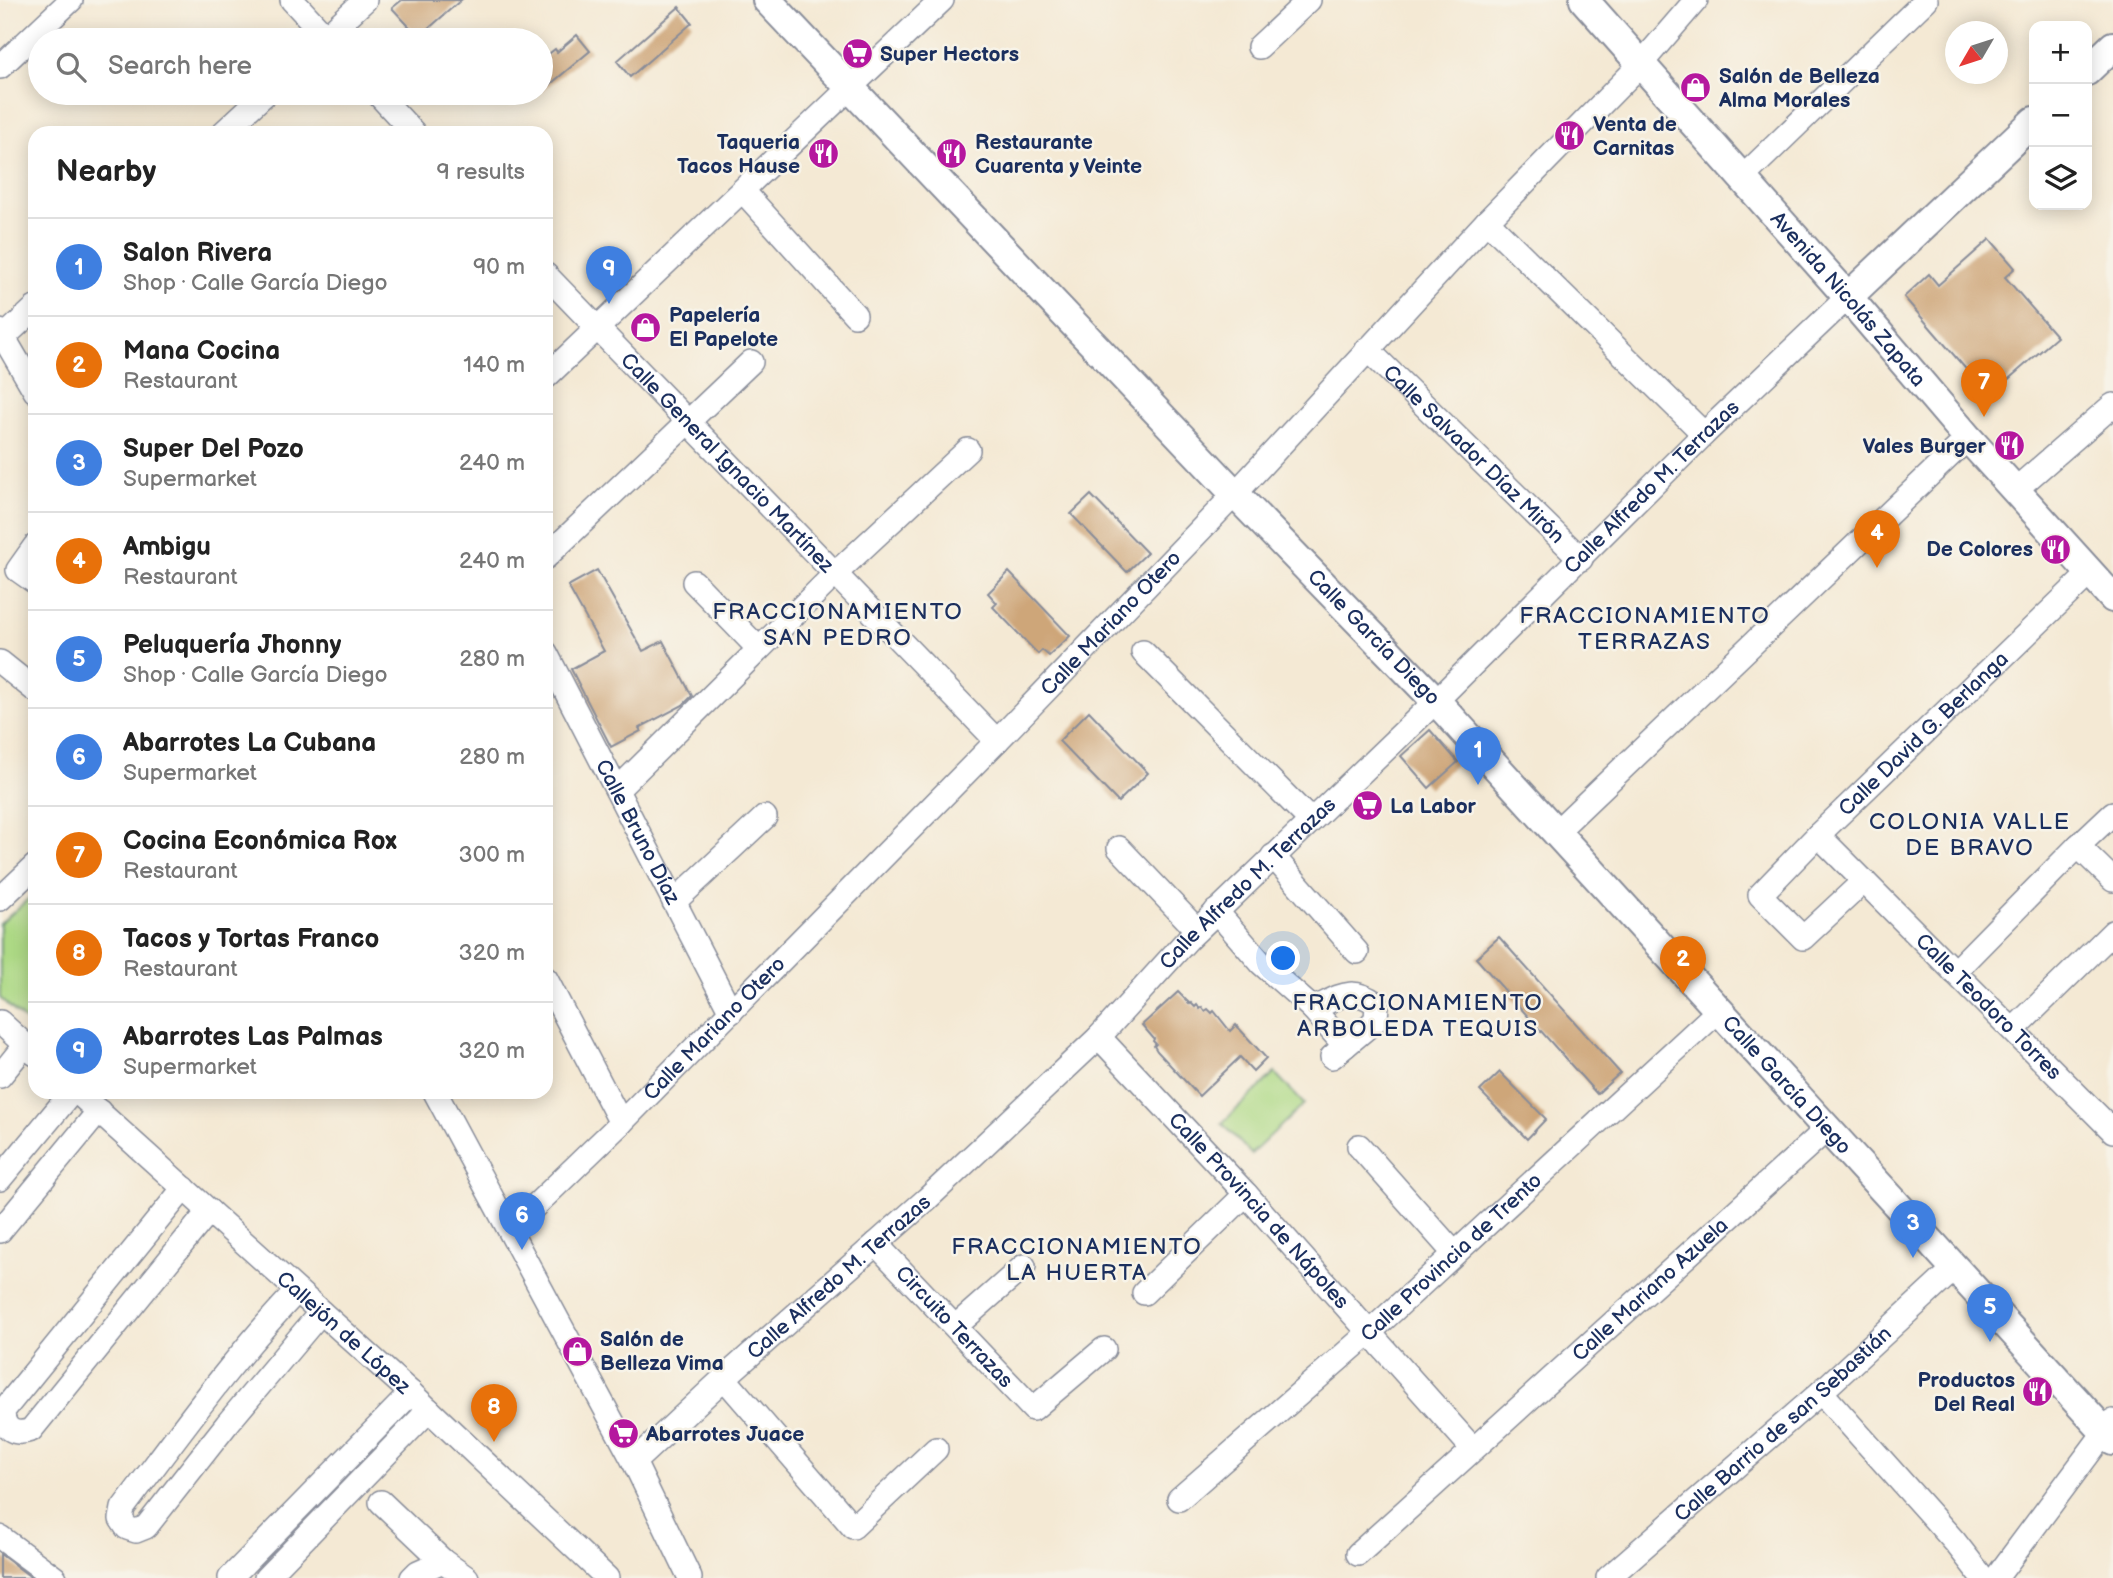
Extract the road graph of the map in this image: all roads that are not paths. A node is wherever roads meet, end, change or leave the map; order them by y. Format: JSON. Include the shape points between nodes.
{"nodes":[{"id":1,"x":71,"y":0,"type":"edge"},
{"id":2,"x":292,"y":0,"type":"edge"},
{"id":3,"x":365,"y":0,"type":"edge"},
{"id":4,"x":767,"y":0,"type":"edge"},
{"id":5,"x":942,"y":0,"type":"edge"},
{"id":6,"x":1309,"y":0,"type":"edge"},
{"id":7,"x":1584,"y":0,"type":"edge"},
{"id":8,"x":1696,"y":0,"type":"edge"},
{"id":9,"x":1926,"y":0,"type":"edge"},
{"id":10,"x":41,"y":28,"type":"edge"},
{"id":11,"x":316,"y":28,"type":"edge"},
{"id":12,"x":337,"y":28,"type":"edge"},
{"id":13,"x":28,"y":40,"type":"edge"},
{"id":14,"x":2113,"y":46,"type":"edge"},
{"id":15,"x":1259,"y":47,"type":"dead end"},
{"id":16,"x":1640,"y":65,"type":"junction"},
{"id":17,"x":0,"y":66,"type":"edge"},
{"id":18,"x":2092,"y":66,"type":"edge"},
{"id":19,"x":850,"y":89,"type":"junction"},
{"id":20,"x":253,"y":105,"type":"edge"},
{"id":21,"x":388,"y":105,"type":"edge"},
{"id":22,"x":231,"y":126,"type":"edge"},
{"id":23,"x":408,"y":126,"type":"edge"},
{"id":24,"x":2029,"y":126,"type":"edge"},
{"id":25,"x":1741,"y":179,"type":"junction"},
{"id":26,"x":743,"y":191,"type":"junction"},
{"id":27,"x":1487,"y":221,"type":"junction"},
{"id":28,"x":553,"y":282,"type":"edge"},
{"id":29,"x":1848,"y":298,"type":"junction"},
{"id":30,"x":28,"y":314,"type":"edge"},
{"id":31,"x":855,"y":315,"type":"dead end"},
{"id":32,"x":597,"y":329,"type":"junction"},
{"id":33,"x":2,"y":334,"type":"edge"},
{"id":34,"x":1367,"y":349,"type":"junction"},
{"id":35,"x":751,"y":362,"type":"dead end"},
{"id":36,"x":553,"y":370,"type":"edge"},
{"id":37,"x":28,"y":379,"type":"edge"},
{"id":38,"x":2113,"y":405,"type":"edge"},
{"id":39,"x":688,"y":421,"type":"junction"},
{"id":40,"x":1704,"y":434,"type":"junction"},
{"id":41,"x":1968,"y":438,"type":"junction"},
{"id":42,"x":968,"y":450,"type":"dead end"},
{"id":43,"x":2015,"y":490,"type":"junction"},
{"id":44,"x":1235,"y":494,"type":"junction"},
{"id":45,"x":553,"y":550,"type":"edge"},
{"id":46,"x":28,"y":556,"type":"edge"},
{"id":47,"x":1581,"y":559,"type":"junction"},
{"id":48,"x":836,"y":573,"type":"junction"},
{"id":49,"x":2090,"y":573,"type":"junction"},
{"id":50,"x":28,"y":577,"type":"edge"},
{"id":51,"x":694,"y":582,"type":"dead end"},
{"id":52,"x":2113,"y":598,"type":"edge"},
{"id":53,"x":759,"y":649,"type":"junction"},
{"id":54,"x":1143,"y":652,"type":"dead end"},
{"id":55,"x":0,"y":662,"type":"edge"},
{"id":56,"x":553,"y":667,"type":"edge"},
{"id":57,"x":28,"y":684,"type":"edge"},
{"id":58,"x":1436,"y":701,"type":"junction"},
{"id":59,"x":997,"y":741,"type":"junction"},
{"id":60,"x":617,"y":790,"type":"junction"},
{"id":61,"x":2113,"y":813,"type":"edge"},
{"id":62,"x":765,"y":817,"type":"dead end"},
{"id":63,"x":1310,"y":820,"type":"junction"},
{"id":64,"x":1557,"y":831,"type":"junction"},
{"id":65,"x":1818,"y":835,"type":"junction"},
{"id":66,"x":2078,"y":845,"type":"junction"},
{"id":67,"x":1119,"y":848,"type":"dead end"},
{"id":68,"x":1273,"y":856,"type":"junction"},
{"id":69,"x":28,"y":873,"type":"edge"},
{"id":70,"x":2113,"y":880,"type":"edge"},
{"id":71,"x":1864,"y":881,"type":"junction"},
{"id":72,"x":0,"y":899,"type":"edge"},
{"id":73,"x":674,"y":902,"type":"junction"},
{"id":74,"x":1216,"y":911,"type":"junction"},
{"id":75,"x":1197,"y":930,"type":"junction"},
{"id":76,"x":2113,"y":932,"type":"edge"},
{"id":77,"x":1357,"y":952,"type":"dead end"},
{"id":78,"x":1954,"y":972,"type":"junction"},
{"id":79,"x":553,"y":992,"type":"edge"},
{"id":80,"x":1313,"y":1009,"type":"junction"},
{"id":81,"x":1719,"y":1010,"type":"junction"},
{"id":82,"x":731,"y":1012,"type":"junction"},
{"id":83,"x":0,"y":1022,"type":"edge"},
{"id":84,"x":2012,"y":1030,"type":"junction"},
{"id":85,"x":1099,"y":1037,"type":"junction"},
{"id":86,"x":28,"y":1047,"type":"edge"},
{"id":87,"x":28,"y":1051,"type":"edge"},
{"id":88,"x":0,"y":1076,"type":"edge"},
{"id":89,"x":69,"y":1099,"type":"edge"},
{"id":90,"x":84,"y":1099,"type":"edge"},
{"id":91,"x":439,"y":1099,"type":"edge"},
{"id":92,"x":99,"y":1111,"type":"junction"},
{"id":93,"x":621,"y":1123,"type":"junction"},
{"id":94,"x":1827,"y":1129,"type":"junction"},
{"id":95,"x":2113,"y":1131,"type":"edge"},
{"id":96,"x":1359,"y":1146,"type":"dead end"},
{"id":97,"x":0,"y":1179,"type":"edge"},
{"id":98,"x":184,"y":1188,"type":"junction"},
{"id":99,"x":1246,"y":1194,"type":"junction"},
{"id":100,"x":209,"y":1211,"type":"junction"},
{"id":101,"x":510,"y":1230,"type":"junction"},
{"id":102,"x":0,"y":1231,"type":"edge"},
{"id":103,"x":876,"y":1244,"type":"junction"},
{"id":104,"x":1454,"y":1253,"type":"junction"},
{"id":105,"x":1024,"y":1266,"type":"dead end"},
{"id":106,"x":1954,"y":1269,"type":"junction"},
{"id":107,"x":297,"y":1291,"type":"junction"},
{"id":108,"x":1144,"y":1293,"type":"dead end"},
{"id":109,"x":321,"y":1312,"type":"junction"},
{"id":110,"x":79,"y":1318,"type":"junction"},
{"id":111,"x":956,"y":1326,"type":"junction"},
{"id":112,"x":1370,"y":1332,"type":"junction"},
{"id":113,"x":105,"y":1340,"type":"junction"},
{"id":114,"x":1104,"y":1349,"type":"dead end"},
{"id":115,"x":724,"y":1378,"type":"junction"},
{"id":116,"x":1821,"y":1392,"type":"junction"},
{"id":117,"x":411,"y":1393,"type":"junction"},
{"id":118,"x":202,"y":1404,"type":"junction"},
{"id":119,"x":429,"y":1410,"type":"junction"},
{"id":120,"x":227,"y":1424,"type":"junction"},
{"id":121,"x":2110,"y":1431,"type":"edge"},
{"id":122,"x":936,"y":1449,"type":"dead end"},
{"id":123,"x":1473,"y":1449,"type":"junction"},
{"id":124,"x":634,"y":1462,"type":"junction"},
{"id":125,"x":1180,"y":1499,"type":"dead end"},
{"id":126,"x":380,"y":1502,"type":"dead end"},
{"id":127,"x":0,"y":1537,"type":"edge"},
{"id":128,"x":1358,"y":1553,"type":"dead end"},
{"id":129,"x":443,"y":1561,"type":"junction"},
{"id":130,"x":55,"y":1578,"type":"edge"},
{"id":131,"x":230,"y":1578,"type":"edge"},
{"id":132,"x":266,"y":1578,"type":"edge"},
{"id":133,"x":411,"y":1578,"type":"edge"},
{"id":134,"x":467,"y":1578,"type":"edge"},
{"id":135,"x":607,"y":1578,"type":"edge"},
{"id":136,"x":690,"y":1578,"type":"edge"},
{"id":137,"x":1608,"y":1578,"type":"edge"},
{"id":138,"x":1983,"y":1578,"type":"edge"},
{"id":139,"x":1996,"y":1578,"type":"edge"}],
"edges":[{"from":1,"to":10,"type":"street"},
{"from":2,"to":11,"type":"street"},
{"from":3,"to":12,"type":"street"},
{"from":4,"to":19,"type":"street","name":"Calle García Diego"},
{"from":5,"to":19,"type":"street"},
{"from":6,"to":15,"type":"street"},
{"from":7,"to":16,"type":"street","name":"Avenida Nicolás Zapata"},
{"from":8,"to":16,"type":"street","name":"Calle Mariano Otero"},
{"from":9,"to":25,"type":"street"},
{"from":13,"to":17,"type":"street"},
{"from":14,"to":18,"type":"street"},
{"from":16,"to":25,"type":"street","name":"Avenida Nicolás Zapata"},
{"from":16,"to":27,"type":"street","name":"Calle Mariano Otero"},
{"from":19,"to":26,"type":"street"},
{"from":19,"to":44,"type":"street","name":"Calle García Diego"},
{"from":20,"to":22,"type":"street"},
{"from":21,"to":23,"type":"street"},
{"from":24,"to":29,"type":"street","name":"Calle Alfredo M. Terrazas"},
{"from":25,"to":29,"type":"street","name":"Avenida Nicolás Zapata"},
{"from":26,"to":31,"type":"street"},
{"from":26,"to":32,"type":"street"},
{"from":27,"to":34,"type":"street","name":"Calle Mariano Otero"},
{"from":27,"to":40,"type":"street"},
{"from":28,"to":32,"type":"street","name":"Calle General Ignacio Martínez"},
{"from":29,"to":40,"type":"street","name":"Calle Alfredo M. Terrazas"},
{"from":29,"to":41,"type":"street","name":"Avenida Nicolás Zapata"},
{"from":30,"to":33,"type":"street"},
{"from":32,"to":36,"type":"street"},
{"from":32,"to":39,"type":"street","name":"Calle General Ignacio Martínez"},
{"from":33,"to":37,"type":"street"},
{"from":34,"to":44,"type":"street","name":"Calle Mariano Otero"},
{"from":34,"to":47,"type":"street","name":"Calle Salvador Díaz Mirón"},
{"from":35,"to":39,"type":"street"},
{"from":38,"to":43,"type":"street"},
{"from":39,"to":45,"type":"street"},
{"from":39,"to":48,"type":"street","name":"Calle General Ignacio Martínez"},
{"from":40,"to":47,"type":"street","name":"Calle Alfredo M. Terrazas"},
{"from":41,"to":43,"type":"street","name":"Avenida Nicolás Zapata"},
{"from":41,"to":64,"type":"street"},
{"from":42,"to":48,"type":"street"},
{"from":43,"to":49,"type":"street","name":"Avenida Nicolás Zapata"},
{"from":44,"to":58,"type":"street","name":"Calle García Diego"},
{"from":44,"to":59,"type":"street","name":"Calle Mariano Otero"},
{"from":46,"to":50,"type":"street","via":[[18,570]]},
{"from":47,"to":58,"type":"street","name":"Calle Alfredo M. Terrazas"},
{"from":48,"to":53,"type":"street"},
{"from":48,"to":59,"type":"street","name":"Calle General Ignacio Martínez"},
{"from":49,"to":52,"type":"street","name":"Avenida Nicolás Zapata"},
{"from":49,"to":65,"type":"street","name":"Calle David G. Berlanga"},
{"from":51,"to":53,"type":"street"},
{"from":53,"to":60,"type":"street"},
{"from":54,"to":63,"type":"street"},
{"from":55,"to":57,"type":"street"},
{"from":56,"to":60,"type":"street","name":"Calle Bruno Díaz"},
{"from":58,"to":63,"type":"street","name":"Calle Alfredo M. Terrazas"},
{"from":58,"to":64,"type":"street","name":"Calle García Diego"},
{"from":59,"to":82,"type":"street","name":"Calle Mariano Otero"},
{"from":60,"to":73,"type":"street","name":"Calle Bruno Díaz"},
{"from":61,"to":66,"type":"street"},
{"from":62,"to":73,"type":"street"},
{"from":63,"to":68,"type":"street","name":"Calle Alfredo M. Terrazas"},
{"from":64,"to":81,"type":"street","name":"Calle García Diego"},
{"from":65,"to":71,"type":"street","name":"Calle Teodoro Torres"},
{"from":65,"to":71,"type":"street","name":"Calle David G. Berlanga","via":[[1760,895],[1803,938]]},
{"from":66,"to":70,"type":"street"},
{"from":66,"to":78,"type":"street"},
{"from":67,"to":75,"type":"street"},
{"from":68,"to":74,"type":"street","name":"Calle Alfredo M. Terrazas"},
{"from":68,"to":77,"type":"street"},
{"from":69,"to":72,"type":"street"},
{"from":71,"to":78,"type":"street","name":"Calle Teodoro Torres"},
{"from":73,"to":82,"type":"street","name":"Calle Bruno Díaz"},
{"from":74,"to":75,"type":"street","name":"Calle Alfredo M. Terrazas"},
{"from":74,"to":80,"type":"street","via":[[1262,964]]},
{"from":75,"to":85,"type":"street","name":"Calle Alfredo M. Terrazas"},
{"from":76,"to":84,"type":"street"},
{"from":78,"to":84,"type":"street","name":"Calle Teodoro Torres"},
{"from":79,"to":93,"type":"street"},
{"from":80,"to":80,"type":"street","via":[[1349,993],[1364,994],[1377,1004],[1376,1020],[1338,1051]]},
{"from":81,"to":94,"type":"street","name":"Calle García Diego"},
{"from":81,"to":104,"type":"street","name":"Calle Provincia de Trento"},
{"from":82,"to":93,"type":"street","name":"Calle Mariano Otero"},
{"from":83,"to":86,"type":"street"},
{"from":84,"to":95,"type":"street","name":"Calle Teodoro Torres"},
{"from":85,"to":99,"type":"street","name":"Calle Provincia de Nápoles"},
{"from":85,"to":103,"type":"street","name":"Calle Alfredo M. Terrazas"},
{"from":87,"to":88,"type":"street"},
{"from":89,"to":97,"type":"street"},
{"from":90,"to":92,"type":"street","name":"Callejón de López"},
{"from":91,"to":101,"type":"street"},
{"from":92,"to":98,"type":"street","name":"Callejón de López"},
{"from":92,"to":102,"type":"street"},
{"from":93,"to":101,"type":"street","name":"Calle Mariano Otero"},
{"from":94,"to":106,"type":"street","name":"Calle García Diego"},
{"from":94,"to":123,"type":"street","name":"Calle Mariano Azuela"},
{"from":96,"to":104,"type":"street"},
{"from":98,"to":100,"type":"street","name":"Callejón de López"},
{"from":98,"to":110,"type":"street"},
{"from":99,"to":108,"type":"street"},
{"from":99,"to":112,"type":"street","name":"Calle Provincia de Nápoles"},
{"from":100,"to":107,"type":"street","name":"Callejón de López"},
{"from":100,"to":113,"type":"street"},
{"from":101,"to":124,"type":"street"},
{"from":103,"to":111,"type":"street","name":"Circuito Terrazas"},
{"from":103,"to":115,"type":"street","name":"Calle Alfredo M. Terrazas"},
{"from":104,"to":112,"type":"street","name":"Calle Provincia de Trento"},
{"from":105,"to":111,"type":"street"},
{"from":106,"to":116,"type":"street","name":"Calle Barrio de san Sebastián"},
{"from":106,"to":121,"type":"street","name":"Calle García Diego"},
{"from":107,"to":109,"type":"street","name":"Callejón de López"},
{"from":107,"to":118,"type":"street"},
{"from":109,"to":117,"type":"street","name":"Callejón de López"},
{"from":109,"to":120,"type":"street"},
{"from":110,"to":113,"type":"street"},
{"from":110,"to":113,"type":"street","via":[[3,1411],[10,1431],[31,1430]]},
{"from":111,"to":114,"type":"street","name":"Circuito Terrazas","via":[[1033,1409]]},
{"from":112,"to":123,"type":"street","name":"Calle Provincia de Nápoles"},
{"from":112,"to":125,"type":"street","name":"Calle Provincia de Trento"},
{"from":115,"to":122,"type":"street","via":[[853,1527]]},
{"from":115,"to":124,"type":"street","name":"Calle Alfredo M. Terrazas"},
{"from":116,"to":137,"type":"street","name":"Calle Barrio de san Sebastián"},
{"from":116,"to":138,"type":"street"},
{"from":117,"to":119,"type":"street","name":"Callejón de López"},
{"from":117,"to":131,"type":"street"},
{"from":118,"to":120,"type":"street"},
{"from":118,"to":120,"type":"street","via":[[123,1508],[121,1519],[127,1528],[146,1527]]},
{"from":119,"to":132,"type":"street"},
{"from":119,"to":135,"type":"street","name":"Callejón de López"},
{"from":121,"to":139,"type":"street"},
{"from":123,"to":128,"type":"street","name":"Calle Mariano Azuela"},
{"from":124,"to":136,"type":"street"},
{"from":126,"to":129,"type":"street"},
{"from":127,"to":130,"type":"street"},
{"from":129,"to":133,"type":"street"},
{"from":129,"to":134,"type":"street"}]}
